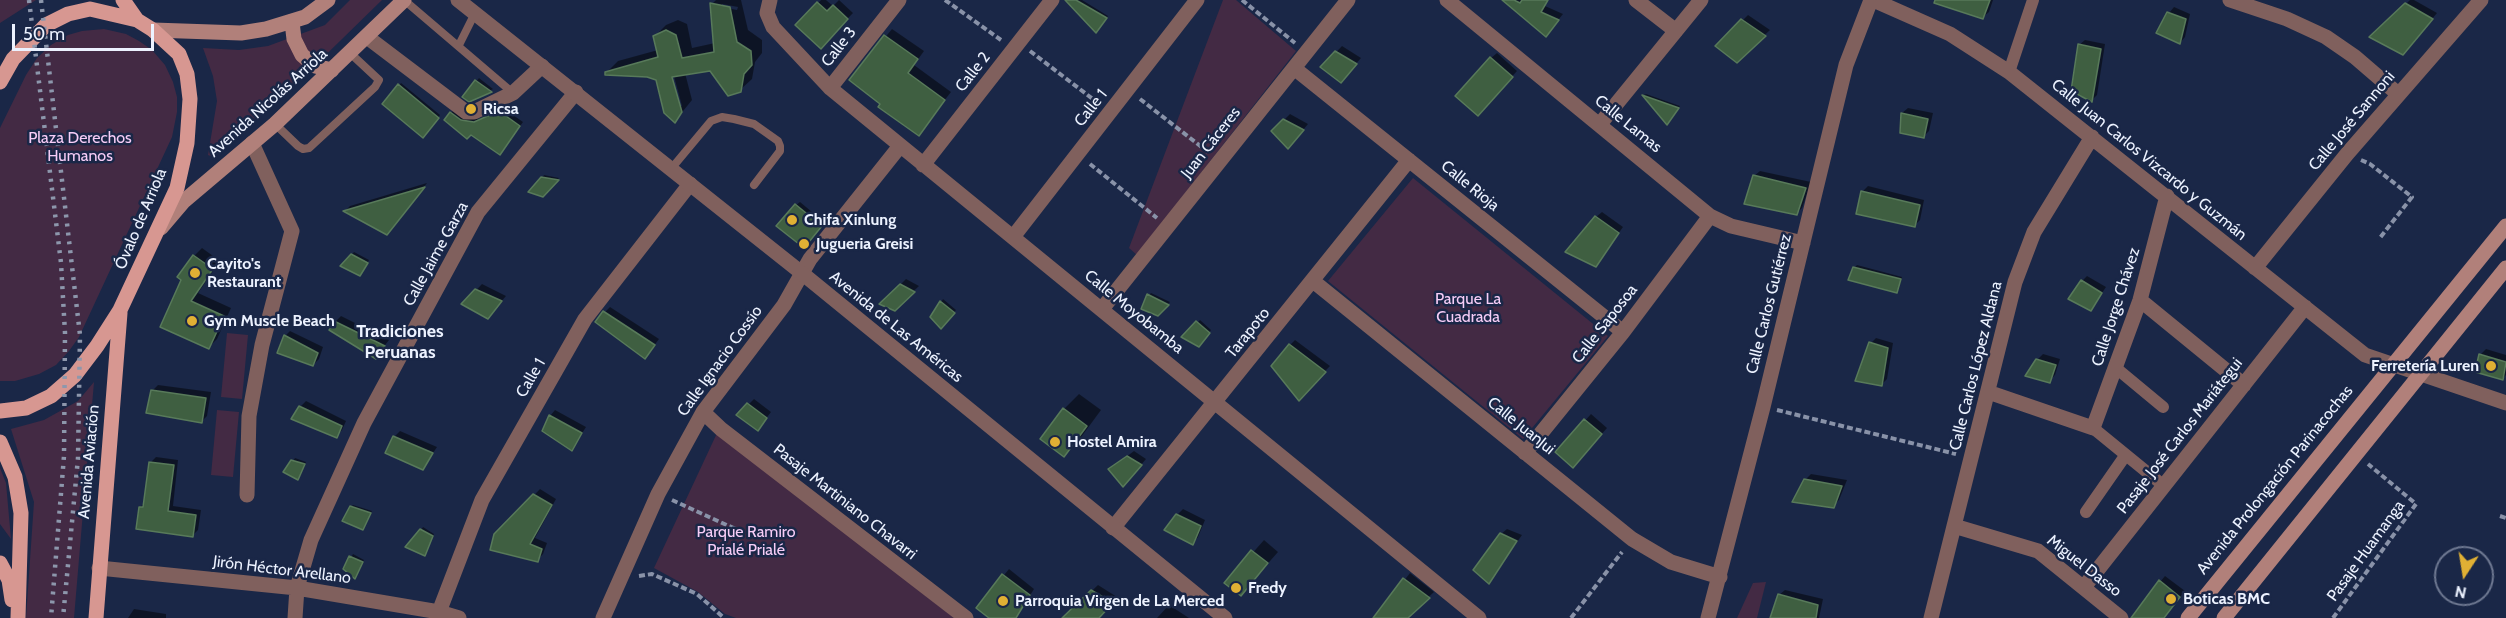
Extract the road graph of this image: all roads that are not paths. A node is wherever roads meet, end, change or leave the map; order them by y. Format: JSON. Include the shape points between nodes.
{"nodes":[{"id":1,"x":123,"y":0,"type":"edge"},
{"id":2,"x":328,"y":0,"type":"edge"},
{"id":3,"x":404,"y":0,"type":"edge"},
{"id":4,"x":458,"y":0,"type":"edge"},
{"id":5,"x":770,"y":0,"type":"edge"},
{"id":6,"x":899,"y":0,"type":"edge"},
{"id":7,"x":1052,"y":0,"type":"edge"},
{"id":8,"x":1197,"y":0,"type":"edge"},
{"id":9,"x":1348,"y":0,"type":"edge"},
{"id":10,"x":1447,"y":0,"type":"edge"},
{"id":11,"x":1636,"y":0,"type":"edge"},
{"id":12,"x":1701,"y":0,"type":"edge"},
{"id":13,"x":1872,"y":0,"type":"edge"},
{"id":14,"x":2033,"y":0,"type":"edge"},
{"id":15,"x":2230,"y":0,"type":"edge"},
{"id":16,"x":2481,"y":0,"type":"edge"},
{"id":17,"x":475,"y":13,"type":"junction"},
{"id":18,"x":137,"y":20,"type":"junction"},
{"id":19,"x":292,"y":22,"type":"junction"},
{"id":20,"x":153,"y":30,"type":"junction"},
{"id":21,"x":1676,"y":32,"type":"junction"},
{"id":22,"x":367,"y":37,"type":"junction"},
{"id":23,"x":459,"y":45,"type":"junction"},
{"id":24,"x":350,"y":53,"type":"junction"},
{"id":25,"x":542,"y":66,"type":"junction"},
{"id":26,"x":1294,"y":68,"type":"junction"},
{"id":27,"x":332,"y":70,"type":"junction"},
{"id":28,"x":2009,"y":72,"type":"junction"},
{"id":29,"x":0,"y":82,"type":"edge"},
{"id":30,"x":830,"y":88,"type":"junction"},
{"id":31,"x":576,"y":92,"type":"junction"},
{"id":32,"x":513,"y":93,"type":"junction"},
{"id":33,"x":2398,"y":94,"type":"junction"},
{"id":34,"x":274,"y":124,"type":"junction"},
{"id":35,"x":1600,"y":124,"type":"junction"},
{"id":36,"x":2092,"y":137,"type":"junction"},
{"id":37,"x":252,"y":143,"type":"junction"},
{"id":38,"x":900,"y":146,"type":"junction"},
{"id":39,"x":1409,"y":160,"type":"junction"},
{"id":40,"x":923,"y":165,"type":"junction"},
{"id":41,"x":671,"y":169,"type":"junction"},
{"id":42,"x":690,"y":184,"type":"junction"},
{"id":43,"x":754,"y":185,"type":"dead end"},
{"id":44,"x":2167,"y":196,"type":"junction"},
{"id":45,"x":1710,"y":216,"type":"junction"},
{"id":46,"x":2506,"y":226,"type":"edge"},
{"id":47,"x":157,"y":233,"type":"junction"},
{"id":48,"x":1014,"y":237,"type":"junction"},
{"id":49,"x":1803,"y":243,"type":"junction"},
{"id":50,"x":2255,"y":268,"type":"junction"},
{"id":51,"x":2506,"y":268,"type":"edge"},
{"id":52,"x":802,"y":274,"type":"junction"},
{"id":53,"x":1313,"y":281,"type":"junction"},
{"id":54,"x":2140,"y":300,"type":"junction"},
{"id":55,"x":2305,"y":307,"type":"junction"},
{"id":56,"x":1102,"y":309,"type":"junction"},
{"id":57,"x":120,"y":310,"type":"junction"},
{"id":58,"x":1623,"y":332,"type":"junction"},
{"id":59,"x":2392,"y":366,"type":"junction"},
{"id":60,"x":2116,"y":368,"type":"junction"},
{"id":61,"x":2419,"y":375,"type":"junction"},
{"id":62,"x":2244,"y":384,"type":"junction"},
{"id":63,"x":1988,"y":392,"type":"junction"},
{"id":64,"x":1215,"y":403,"type":"junction"},
{"id":65,"x":2506,"y":403,"type":"edge"},
{"id":66,"x":2163,"y":407,"type":"dead end"},
{"id":67,"x":0,"y":411,"type":"edge"},
{"id":68,"x":703,"y":412,"type":"junction"},
{"id":69,"x":2093,"y":428,"type":"junction"},
{"id":70,"x":0,"y":442,"type":"edge"},
{"id":71,"x":1525,"y":453,"type":"junction"},
{"id":72,"x":2125,"y":456,"type":"junction"},
{"id":73,"x":2164,"y":486,"type":"junction"},
{"id":74,"x":247,"y":495,"type":"dead end"},
{"id":75,"x":2086,"y":512,"type":"dead end"},
{"id":76,"x":1954,"y":526,"type":"junction"},
{"id":77,"x":1113,"y":528,"type":"junction"},
{"id":78,"x":0,"y":563,"type":"edge"},
{"id":79,"x":99,"y":568,"type":"junction"},
{"id":80,"x":1720,"y":577,"type":"junction"},
{"id":81,"x":2084,"y":587,"type":"junction"},
{"id":82,"x":297,"y":588,"type":"junction"},
{"id":83,"x":439,"y":612,"type":"junction"},
{"id":84,"x":17,"y":618,"type":"edge"},
{"id":85,"x":96,"y":618,"type":"edge"},
{"id":86,"x":295,"y":618,"type":"edge"},
{"id":87,"x":459,"y":618,"type":"edge"},
{"id":88,"x":603,"y":618,"type":"edge"},
{"id":89,"x":966,"y":618,"type":"edge"},
{"id":90,"x":1225,"y":618,"type":"edge"},
{"id":91,"x":1479,"y":618,"type":"edge"},
{"id":92,"x":1708,"y":618,"type":"edge"},
{"id":93,"x":1931,"y":618,"type":"edge"},
{"id":94,"x":2121,"y":618,"type":"edge"},
{"id":95,"x":2188,"y":618,"type":"edge"},
{"id":96,"x":2224,"y":618,"type":"edge"}],
"edges":[{"from":1,"to":18,"type":"main road"},
{"from":2,"to":19,"type":"main road"},
{"from":3,"to":22,"type":"main road","name":"Avenida Nicolás Arriola"},
{"from":3,"to":23,"type":"lane"},
{"from":4,"to":17,"type":"street","name":"Avenida de Las Américas"},
{"from":5,"to":30,"type":"street","name":"Calle Moyobamba","via":[[767,13],[773,27]]},
{"from":6,"to":30,"type":"street","name":"Calle 3"},
{"from":7,"to":40,"type":"street","name":"Calle 2"},
{"from":8,"to":48,"type":"street","name":"Calle 1"},
{"from":9,"to":26,"type":"street","name":"Juan Cáceres"},
{"from":10,"to":35,"type":"street","name":"Calle Lamas"},
{"from":11,"to":21,"type":"street"},
{"from":12,"to":21,"type":"street"},
{"from":13,"to":28,"type":"street","name":"Calle Juan Carlos Vizcardo y Guzmán","via":[[1950,34]]},
{"from":13,"to":49,"type":"street","name":"Calle Carlos Gutiérrez","via":[[1846,65]]},
{"from":14,"to":28,"type":"street"},
{"from":15,"to":33,"type":"street","via":[[2326,36]]},
{"from":16,"to":33,"type":"street","name":"Calle José Sannoni"},
{"from":17,"to":23,"type":"lane"},
{"from":17,"to":25,"type":"street","name":"Avenida de Las Américas"},
{"from":18,"to":20,"type":"main road","name":"Óvalo de Arriola"},
{"from":18,"to":29,"type":"main road","name":"Óvalo de Arriola","via":[[90,9],[68,14],[46,25],[13,59]]},
{"from":19,"to":20,"type":"main road","via":[[241,33]]},
{"from":19,"to":27,"type":"main road","via":[[294,39],[302,55],[315,66]]},
{"from":20,"to":47,"type":"main road","name":"Óvalo de Arriola","via":[[179,54],[187,74],[190,99],[187,143],[177,188]]},
{"from":21,"to":35,"type":"street"},
{"from":22,"to":24,"type":"main road","name":"Avenida Nicolás Arriola"},
{"from":22,"to":32,"type":"street","via":[[466,112]]},
{"from":23,"to":32,"type":"lane"},
{"from":24,"to":27,"type":"main road","name":"Avenida Nicolás Arriola"},
{"from":24,"to":34,"type":"lane","via":[[379,80],[375,87],[309,148],[298,146]]},
{"from":25,"to":31,"type":"street","name":"Avenida de Las Américas"},
{"from":25,"to":32,"type":"street"},
{"from":26,"to":39,"type":"street","name":"Calle Rioja"},
{"from":26,"to":56,"type":"street","name":"Juan Cáceres"},
{"from":27,"to":34,"type":"main road","name":"Avenida Nicolás Arriola"},
{"from":28,"to":36,"type":"street","name":"Calle Juan Carlos Vizcardo y Guzmán"},
{"from":30,"to":38,"type":"street","name":"Calle Moyobamba"},
{"from":31,"to":41,"type":"street","name":"Avenida de Las Américas"},
{"from":31,"to":82,"type":"street","name":"Calle Jaime Garza","via":[[478,212],[364,423],[311,540]]},
{"from":33,"to":50,"type":"street","name":"Calle José Sannoni"},
{"from":34,"to":37,"type":"main road","name":"Avenida Nicolás Arriola"},
{"from":35,"to":45,"type":"street","name":"Calle Lamas"},
{"from":36,"to":44,"type":"street","name":"Calle Juan Carlos Vizcardo y Guzmán"},
{"from":36,"to":63,"type":"street","name":"Calle Carlos López Aldana","via":[[2048,207],[2024,257]]},
{"from":37,"to":47,"type":"main road","name":"Avenida Nicolás Arriola","via":[[184,201]]},
{"from":37,"to":74,"type":"street","via":[[292,231],[262,345],[249,416]]},
{"from":38,"to":40,"type":"street","name":"Calle Moyobamba"},
{"from":38,"to":52,"type":"street","name":"Calle Ignacio Cossío"},
{"from":39,"to":53,"type":"street","name":"Tarapoto"},
{"from":39,"to":58,"type":"street","name":"Calle Rioja"},
{"from":40,"to":48,"type":"street","name":"Calle Moyobamba"},
{"from":41,"to":42,"type":"street","name":"Avenida de Las Américas"},
{"from":41,"to":43,"type":"lane","via":[[711,121],[722,117],[734,119],[754,124],[780,146]]},
{"from":42,"to":52,"type":"street","name":"Avenida de Las Américas"},
{"from":42,"to":83,"type":"street","name":"Calle 1","via":[[585,319],[482,500]]},
{"from":44,"to":50,"type":"street","name":"Calle Juan Carlos Vizcardo y Guzmán"},
{"from":44,"to":54,"type":"street","name":"Calle Jorge Chávez"},
{"from":45,"to":49,"type":"street","name":"Calle Lamas","via":[[1731,226]]},
{"from":45,"to":58,"type":"street","name":"Calle Saposoa"},
{"from":46,"to":59,"type":"main road","name":"Avenida Prolongación Parinacochas"},
{"from":47,"to":57,"type":"main road","name":"Óvalo de Arriola"},
{"from":48,"to":56,"type":"street","name":"Calle Moyobamba"},
{"from":49,"to":80,"type":"street","name":"Calle Carlos Gutiérrez"},
{"from":50,"to":55,"type":"street","name":"Calle Juan Carlos Vizcardo y Guzmán"},
{"from":51,"to":61,"type":"main road"},
{"from":52,"to":68,"type":"street","name":"Calle Ignacio Cossío"},
{"from":52,"to":77,"type":"street","name":"Avenida de Las Américas"},
{"from":53,"to":64,"type":"street","name":"Tarapoto"},
{"from":53,"to":71,"type":"street","name":"Calle JuanJui"},
{"from":54,"to":60,"type":"street","name":"Calle Jorge Chávez"},
{"from":54,"to":62,"type":"street"},
{"from":55,"to":59,"type":"street","name":"Calle Juan Carlos Vizcardo y Guzmán","via":[[2365,355]]},
{"from":55,"to":62,"type":"street","name":"Pasaje José Carlos Mariátegui"},
{"from":56,"to":64,"type":"street","name":"Calle Moyobamba"},
{"from":57,"to":67,"type":"main road","name":"Óvalo de Arriola","via":[[75,375],[51,396],[26,408]]},
{"from":57,"to":79,"type":"main road","name":"Avenida Aviación"},
{"from":58,"to":71,"type":"street","name":"Calle Saposoa"},
{"from":59,"to":61,"type":"street","name":"Calle Juan Carlos Vizcardo y Guzmán"},
{"from":59,"to":95,"type":"main road","name":"Avenida Prolongación Parinacochas"},
{"from":60,"to":66,"type":"street"},
{"from":60,"to":69,"type":"street","name":"Calle Jorge Chávez"},
{"from":61,"to":65,"type":"street","name":"Calle Juan Carlos Vizcardo y Guzmán"},
{"from":61,"to":96,"type":"main road"},
{"from":62,"to":73,"type":"street","name":"Pasaje José Carlos Mariátegui"},
{"from":63,"to":69,"type":"street"},
{"from":63,"to":76,"type":"street","name":"Calle Carlos López Aldana"},
{"from":64,"to":77,"type":"street","name":"Tarapoto"},
{"from":64,"to":91,"type":"street","name":"Calle Moyobamba"},
{"from":68,"to":88,"type":"street","name":"Calle Ignacio Cossío","via":[[658,494]]},
{"from":68,"to":89,"type":"street","name":"Pasaje Martiniano Chavarri"},
{"from":69,"to":72,"type":"street"},
{"from":70,"to":84,"type":"main road","via":[[15,477],[21,513]]},
{"from":71,"to":80,"type":"street","name":"Calle JuanJui","via":[[1632,540],[1671,562]]},
{"from":72,"to":73,"type":"street"},
{"from":72,"to":75,"type":"street"},
{"from":73,"to":81,"type":"street","name":"Pasaje José Carlos Mariátegui"},
{"from":76,"to":81,"type":"street","name":"Miguel Dasso","via":[[2038,550]]},
{"from":76,"to":93,"type":"street","name":"Calle Carlos López Aldana"},
{"from":77,"to":90,"type":"street","name":"Avenida de Las Américas"},
{"from":78,"to":84,"type":"main road","via":[[9,580]]},
{"from":79,"to":82,"type":"street","name":"Jirón Héctor Arellano"},
{"from":79,"to":85,"type":"main road","name":"Avenida Aviación"},
{"from":80,"to":92,"type":"street","name":"Calle Carlos Gutiérrez"},
{"from":81,"to":94,"type":"street","name":"Miguel Dasso"},
{"from":82,"to":83,"type":"street","name":"Jirón Héctor Arellano"},
{"from":82,"to":86,"type":"street","name":"Calle Jaime Garza"},
{"from":83,"to":87,"type":"street","name":"Jirón Héctor Arellano"}]}
